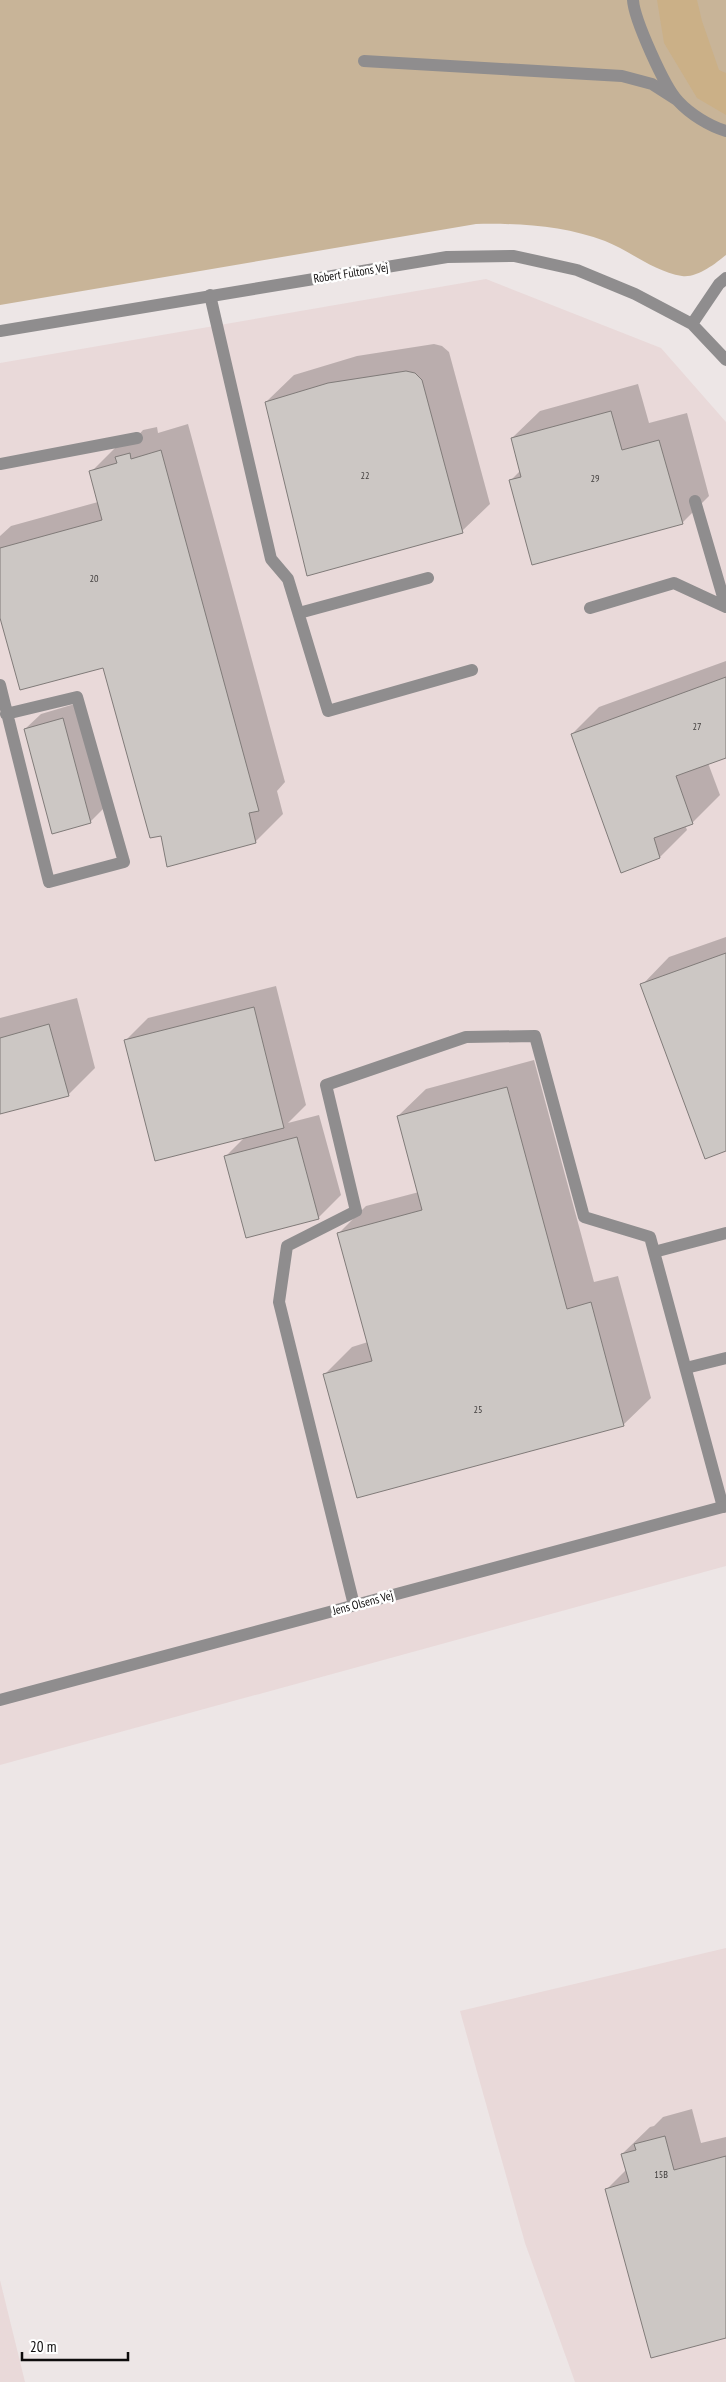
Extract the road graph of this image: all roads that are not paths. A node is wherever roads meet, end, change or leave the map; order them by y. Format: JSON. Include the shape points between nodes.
{"nodes":[{"id":1,"x":632,"y":0,"type":"edge"},
{"id":2,"x":364,"y":62,"type":"dead end"},
{"id":3,"x":677,"y":100,"type":"junction"},
{"id":4,"x":726,"y":131,"type":"edge"},
{"id":5,"x":726,"y":278,"type":"edge"},
{"id":6,"x":210,"y":295,"type":"junction"},
{"id":7,"x":692,"y":324,"type":"junction"},
{"id":8,"x":0,"y":331,"type":"edge"},
{"id":9,"x":726,"y":360,"type":"edge"},
{"id":10,"x":137,"y":438,"type":"dead end"},
{"id":11,"x":0,"y":464,"type":"edge"},
{"id":12,"x":695,"y":501,"type":"dead end"},
{"id":13,"x":428,"y":578,"type":"dead end"},
{"id":14,"x":726,"y":607,"type":"edge"},
{"id":15,"x":590,"y":608,"type":"dead end"},
{"id":16,"x":298,"y":613,"type":"junction"},
{"id":17,"x":472,"y":670,"type":"dead end"},
{"id":18,"x":0,"y":685,"type":"edge"},
{"id":19,"x":6,"y":714,"type":"junction"},
{"id":20,"x":726,"y":1233,"type":"edge"},
{"id":21,"x":654,"y":1252,"type":"junction"},
{"id":22,"x":726,"y":1358,"type":"edge"},
{"id":23,"x":686,"y":1368,"type":"junction"},
{"id":24,"x":724,"y":1506,"type":"edge"},
{"id":25,"x":354,"y":1605,"type":"junction"},
{"id":26,"x":0,"y":1700,"type":"edge"}],
"edges":[{"from":1,"to":3,"type":"street","via":[[645,42]]},
{"from":2,"to":3,"type":"street","via":[[622,76],[652,84]]},
{"from":3,"to":4,"type":"street","via":[[713,127]]},
{"from":5,"to":7,"type":"street"},
{"from":6,"to":7,"type":"street","name":"Robert Fultons Vej","via":[[447,257],[514,256],[578,270],[636,294]]},
{"from":6,"to":8,"type":"street","name":"Robert Fultons Vej"},
{"from":6,"to":16,"type":"street","via":[[271,559],[288,579]]},
{"from":7,"to":9,"type":"street","name":"Robert Fultons Vej"},
{"from":10,"to":11,"type":"street"},
{"from":12,"to":14,"type":"street"},
{"from":13,"to":16,"type":"street"},
{"from":14,"to":15,"type":"street","via":[[674,583]]},
{"from":16,"to":17,"type":"street","via":[[328,711]]},
{"from":18,"to":19,"type":"street"},
{"from":19,"to":19,"type":"street","via":[[49,882],[124,862],[77,697]]},
{"from":20,"to":21,"type":"street"},
{"from":21,"to":23,"type":"street"},
{"from":21,"to":25,"type":"street","via":[[650,1237],[584,1217],[535,1036],[466,1037],[326,1085],[356,1211],[287,1246],[279,1302]]},
{"from":22,"to":23,"type":"street"},
{"from":23,"to":24,"type":"street"},
{"from":24,"to":25,"type":"street","name":"Jens Olsens Vej"},
{"from":25,"to":26,"type":"street","name":"Jens Olsens Vej"}]}
